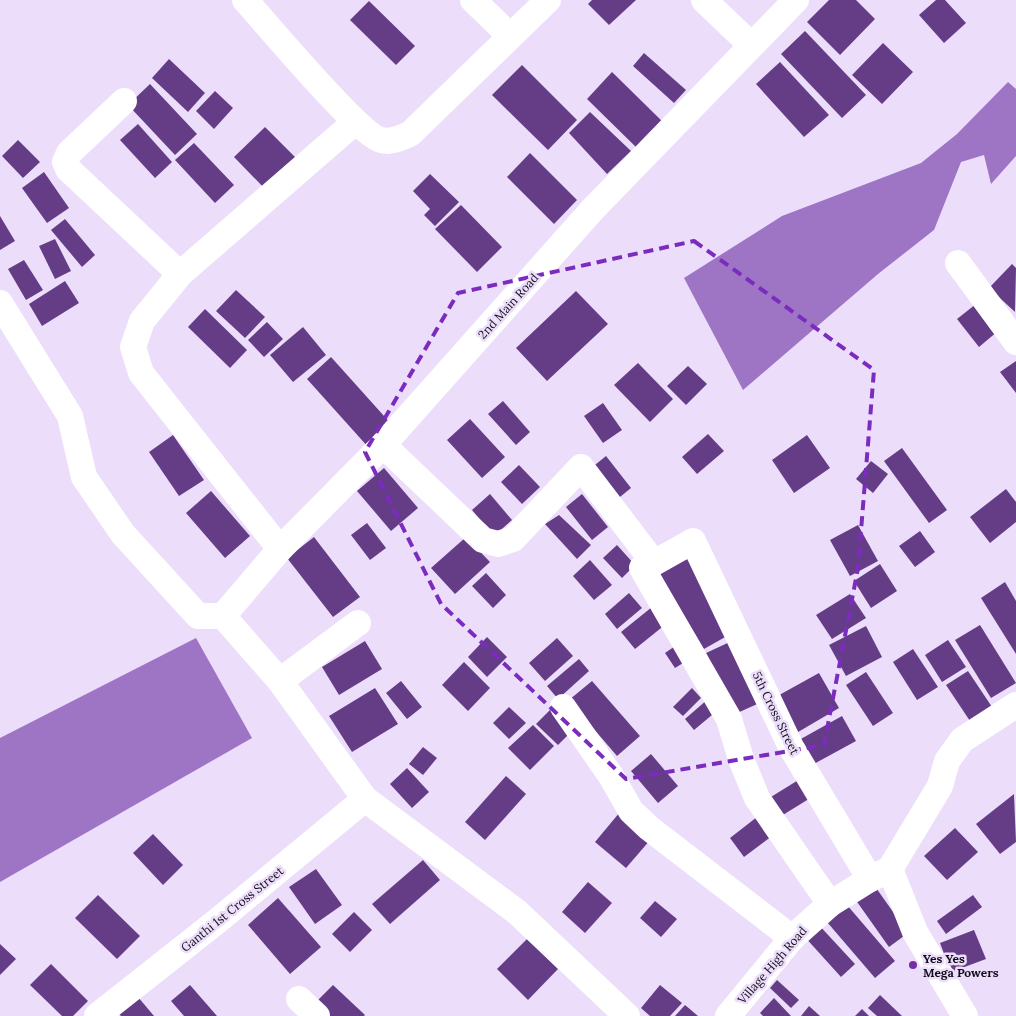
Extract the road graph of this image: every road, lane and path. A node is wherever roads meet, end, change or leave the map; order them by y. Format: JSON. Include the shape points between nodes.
{"nodes":[{"id":1,"x":245,"y":0,"type":"edge"},
{"id":2,"x":473,"y":0,"type":"edge"},
{"id":3,"x":548,"y":0,"type":"edge"},
{"id":4,"x":704,"y":0,"type":"edge"},
{"id":5,"x":796,"y":0,"type":"edge"},
{"id":6,"x":510,"y":36,"type":"junction"},
{"id":7,"x":751,"y":45,"type":"junction"},
{"id":8,"x":124,"y":101,"type":"dead end"},
{"id":9,"x":355,"y":122,"type":"junction"},
{"id":10,"x":958,"y":263,"type":"dead end"},
{"id":11,"x":180,"y":274,"type":"junction"},
{"id":12,"x":0,"y":303,"type":"edge"},
{"id":13,"x":1016,"y":342,"type":"edge"},
{"id":14,"x":383,"y":445,"type":"junction"},
{"id":15,"x":280,"y":549,"type":"junction"},
{"id":16,"x":642,"y":568,"type":"dead end"},
{"id":17,"x":223,"y":616,"type":"junction"},
{"id":18,"x":358,"y":623,"type":"dead end"},
{"id":19,"x":280,"y":681,"type":"junction"},
{"id":20,"x":1016,"y":705,"type":"edge"},
{"id":21,"x":563,"y":706,"type":"dead end"},
{"id":22,"x":364,"y":799,"type":"junction"},
{"id":23,"x":880,"y":874,"type":"junction"},
{"id":24,"x":830,"y":904,"type":"junction"},
{"id":25,"x":792,"y":938,"type":"junction"},
{"id":26,"x":97,"y":1016,"type":"edge"},
{"id":27,"x":627,"y":1016,"type":"edge"},
{"id":28,"x":728,"y":1016,"type":"edge"},
{"id":29,"x":965,"y":1016,"type":"edge"}],
"edges":[{"from":1,"to":9,"type":"street"},
{"from":2,"to":6,"type":"street"},
{"from":3,"to":6,"type":"street"},
{"from":4,"to":7,"type":"street"},
{"from":5,"to":7,"type":"street","name":"2nd Main Road"},
{"from":6,"to":9,"type":"street","via":[[410,134],[390,141],[379,140]]},
{"from":7,"to":14,"type":"street","name":"2nd Main Road","via":[[593,210]]},
{"from":8,"to":11,"type":"street","via":[[68,153],[65,162]]},
{"from":9,"to":11,"type":"street"},
{"from":10,"to":13,"type":"street"},
{"from":11,"to":15,"type":"street","via":[[142,320],[133,347],[141,373]]},
{"from":12,"to":17,"type":"street","via":[[70,416],[84,477],[123,534],[198,616]]},
{"from":14,"to":15,"type":"street","name":"2nd Main Road"},
{"from":14,"to":23,"type":"street","name":"5th Cross Street","via":[[483,540],[498,544],[513,539],[581,466],[654,563],[693,541],[791,747]]},
{"from":15,"to":17,"type":"street","name":"2nd Main Road"},
{"from":16,"to":24,"type":"street","via":[[729,719],[757,798]]},
{"from":17,"to":19,"type":"street"},
{"from":18,"to":19,"type":"street"},
{"from":19,"to":22,"type":"street"},
{"from":20,"to":23,"type":"street","name":"Village High Road","via":[[962,740],[947,760],[940,786]]},
{"from":21,"to":25,"type":"street","via":[[612,776],[631,810],[649,828]]},
{"from":22,"to":26,"type":"street","name":"Ganthi 1st Cross Street"},
{"from":22,"to":27,"type":"street","via":[[517,912]]},
{"from":23,"to":24,"type":"street","name":"Village High Road"},
{"from":23,"to":29,"type":"street","name":"5th Cross Street"},
{"from":24,"to":25,"type":"street","name":"Village High Road"},
{"from":25,"to":28,"type":"street","name":"Village High Road"}]}
